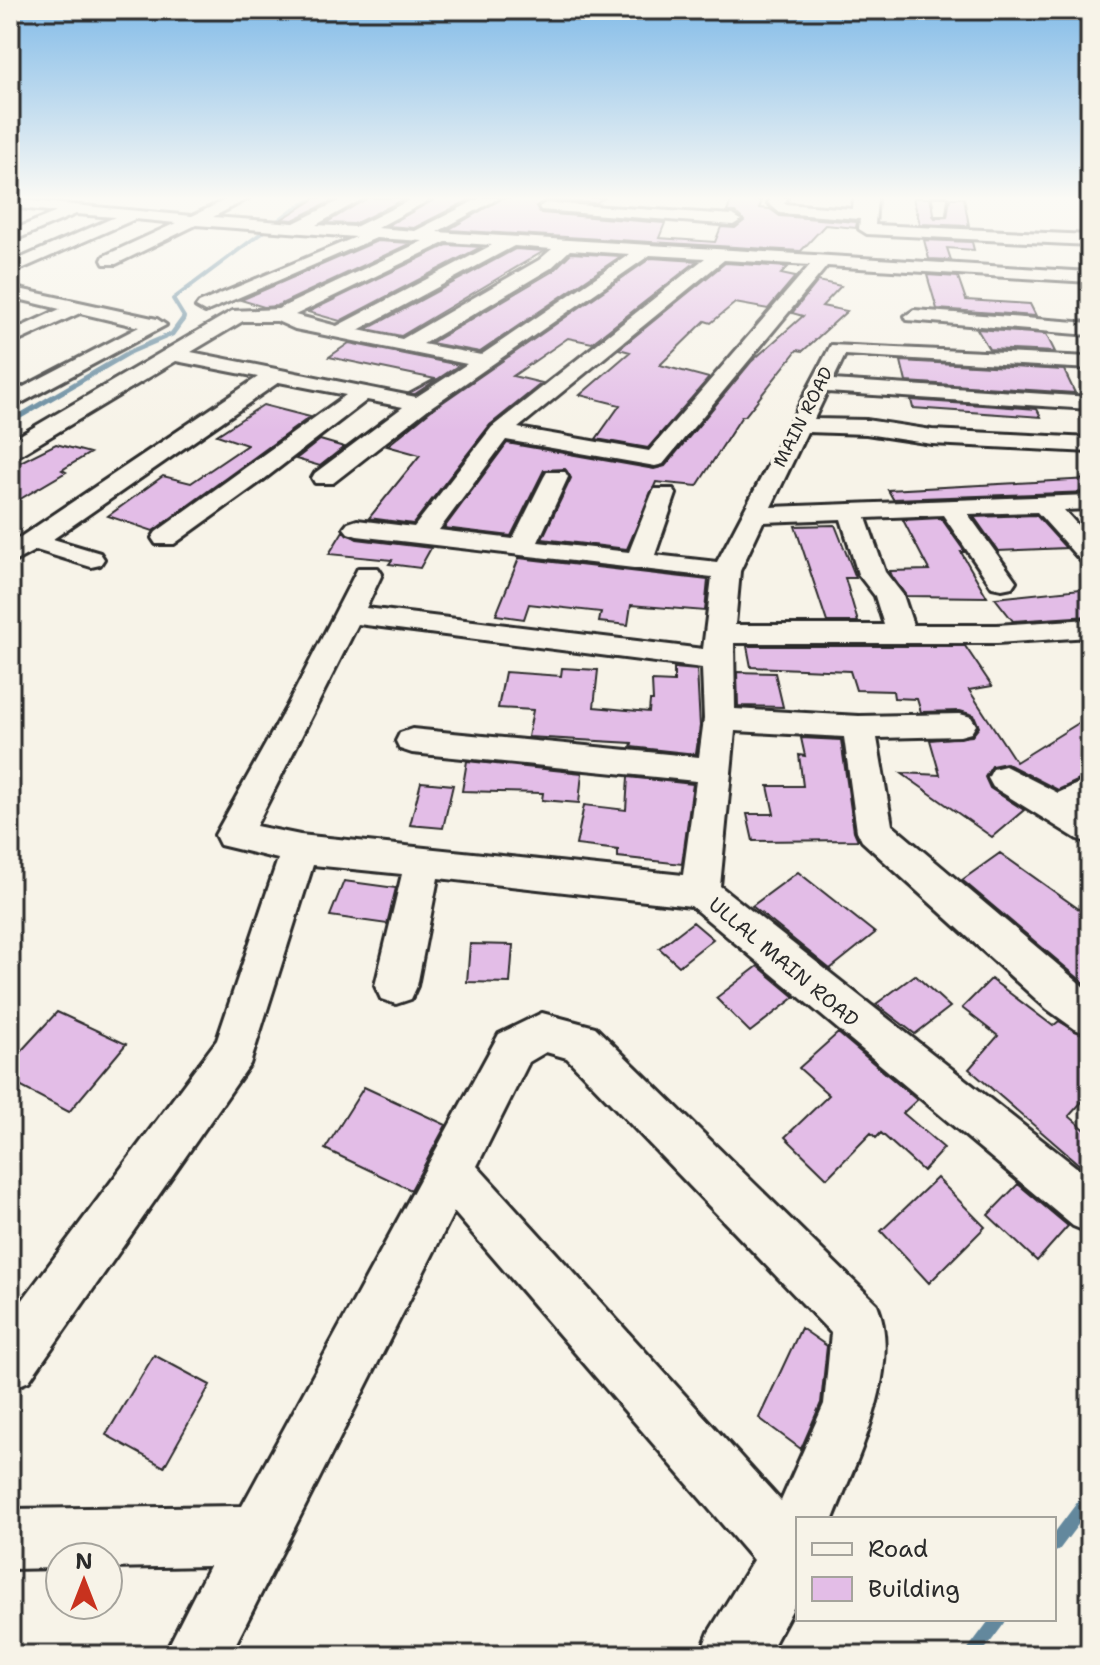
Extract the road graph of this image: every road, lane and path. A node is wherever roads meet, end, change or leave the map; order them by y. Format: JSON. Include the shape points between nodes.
{"nodes":[{"id":1,"x":278,"y":276,"type":"edge"},
{"id":2,"x":364,"y":276,"type":"edge"},
{"id":3,"x":440,"y":276,"type":"edge"},
{"id":4,"x":525,"y":276,"type":"edge"},
{"id":5,"x":609,"y":276,"type":"edge"},
{"id":6,"x":694,"y":276,"type":"edge"},
{"id":7,"x":802,"y":276,"type":"edge"},
{"id":8,"x":903,"y":276,"type":"edge"},
{"id":9,"x":1069,"y":276,"type":"edge"},
{"id":10,"x":1090,"y":277,"type":"edge"},
{"id":11,"x":10,"y":292,"type":"edge"},
{"id":12,"x":911,"y":303,"type":"junction"},
{"id":13,"x":78,"y":307,"type":"junction"},
{"id":14,"x":205,"y":307,"type":"dead end"},
{"id":15,"x":281,"y":315,"type":"junction"},
{"id":16,"x":1090,"y":329,"type":"edge"},
{"id":17,"x":340,"y":332,"type":"junction"},
{"id":18,"x":10,"y":339,"type":"edge"},
{"id":19,"x":405,"y":346,"type":"junction"},
{"id":20,"x":173,"y":354,"type":"junction"},
{"id":21,"x":925,"y":354,"type":"junction"},
{"id":22,"x":484,"y":362,"type":"junction"},
{"id":23,"x":1090,"y":363,"type":"edge"},
{"id":24,"x":277,"y":374,"type":"junction"},
{"id":25,"x":820,"y":385,"type":"junction"},
{"id":26,"x":365,"y":391,"type":"junction"},
{"id":27,"x":10,"y":403,"type":"edge"},
{"id":28,"x":1090,"y":403,"type":"edge"},
{"id":29,"x":420,"y":404,"type":"junction"},
{"id":30,"x":802,"y":425,"type":"junction"},
{"id":31,"x":500,"y":432,"type":"junction"},
{"id":32,"x":1090,"y":445,"type":"edge"},
{"id":33,"x":10,"y":451,"type":"edge"},
{"id":34,"x":556,"y":477,"type":"dead end"},
{"id":35,"x":772,"y":477,"type":"joint"},
{"id":36,"x":324,"y":478,"type":"dead end"},
{"id":37,"x":664,"y":494,"type":"dead end"},
{"id":38,"x":1090,"y":502,"type":"edge"},
{"id":39,"x":1045,"y":505,"type":"junction"},
{"id":40,"x":951,"y":508,"type":"junction"},
{"id":41,"x":851,"y":512,"type":"junction"},
{"id":42,"x":752,"y":515,"type":"junction"},
{"id":43,"x":357,"y":528,"type":"dead end"},
{"id":44,"x":421,"y":536,"type":"junction"},
{"id":45,"x":165,"y":538,"type":"dead end"},
{"id":46,"x":33,"y":541,"type":"junction"},
{"id":47,"x":522,"y":548,"type":"junction"},
{"id":48,"x":1090,"y":555,"type":"edge"},
{"id":49,"x":10,"y":556,"type":"edge"},
{"id":50,"x":91,"y":559,"type":"dead end"},
{"id":51,"x":639,"y":561,"type":"junction"},
{"id":52,"x":726,"y":571,"type":"junction"},
{"id":53,"x":368,"y":574,"type":"dead end"},
{"id":54,"x":1002,"y":581,"type":"dead end"},
{"id":55,"x":347,"y":614,"type":"junction"},
{"id":56,"x":1090,"y":628,"type":"edge"},
{"id":57,"x":902,"y":635,"type":"junction"},
{"id":58,"x":719,"y":647,"type":"junction"},
{"id":59,"x":720,"y":719,"type":"junction"},
{"id":60,"x":960,"y":725,"type":"dead end"},
{"id":61,"x":859,"y":727,"type":"junction"},
{"id":62,"x":412,"y":741,"type":"dead end"},
{"id":63,"x":715,"y":771,"type":"junction"},
{"id":64,"x":1005,"y":778,"type":"dead end"},
{"id":65,"x":1090,"y":791,"type":"edge"},
{"id":66,"x":1058,"y":809,"type":"junction"},
{"id":67,"x":1090,"y":829,"type":"edge"},
{"id":68,"x":300,"y":849,"type":"junction"},
{"id":69,"x":423,"y":862,"type":"junction"},
{"id":70,"x":700,"y":892,"type":"junction"},
{"id":71,"x":396,"y":986,"type":"dead end"},
{"id":72,"x":1090,"y":1016,"type":"edge"},
{"id":73,"x":449,"y":1170,"type":"junction"},
{"id":74,"x":1090,"y":1209,"type":"edge"},
{"id":75,"x":10,"y":1362,"type":"edge"},
{"id":76,"x":803,"y":1517,"type":"edge"},
{"id":77,"x":796,"y":1534,"type":"edge"},
{"id":78,"x":258,"y":1536,"type":"junction"},
{"id":79,"x":10,"y":1539,"type":"edge"},
{"id":80,"x":196,"y":1655,"type":"edge"},
{"id":81,"x":732,"y":1655,"type":"edge"}],
"edges":[{"from":1,"to":14,"type":"street"},
{"from":2,"to":15,"type":"street"},
{"from":3,"to":17,"type":"street"},
{"from":4,"to":19,"type":"street"},
{"from":5,"to":22,"type":"street"},
{"from":6,"to":31,"type":"street"},
{"from":7,"to":31,"type":"street","via":[[655,459]]},
{"from":8,"to":12,"type":"street"},
{"from":9,"to":10,"type":"street"},
{"from":11,"to":13,"type":"street"},
{"from":12,"to":16,"type":"street"},
{"from":12,"to":21,"type":"street"},
{"from":13,"to":18,"type":"street"},
{"from":13,"to":27,"type":"street","via":[[157,325]]},
{"from":15,"to":17,"type":"street"},
{"from":15,"to":20,"type":"street","via":[[239,315]]},
{"from":17,"to":19,"type":"street"},
{"from":19,"to":22,"type":"street"},
{"from":20,"to":24,"type":"street"},
{"from":20,"to":33,"type":"street"},
{"from":21,"to":23,"type":"street"},
{"from":21,"to":25,"type":"street","name":"MAIN ROAD","via":[[838,349]]},
{"from":22,"to":29,"type":"street"},
{"from":24,"to":26,"type":"street"},
{"from":24,"to":46,"type":"street"},
{"from":25,"to":28,"type":"street"},
{"from":25,"to":30,"type":"street","name":"MAIN ROAD"},
{"from":26,"to":29,"type":"street"},
{"from":26,"to":45,"type":"street"},
{"from":29,"to":36,"type":"street"},
{"from":30,"to":32,"type":"street"},
{"from":30,"to":35,"type":"street","name":"MAIN ROAD"},
{"from":31,"to":44,"type":"street"},
{"from":34,"to":47,"type":"street"},
{"from":35,"to":42,"type":"street","name":"ULLAL MAIN ROAD"},
{"from":37,"to":51,"type":"street"},
{"from":38,"to":39,"type":"street"},
{"from":39,"to":40,"type":"street"},
{"from":39,"to":48,"type":"street"},
{"from":40,"to":41,"type":"street"},
{"from":40,"to":54,"type":"street"},
{"from":41,"to":42,"type":"street"},
{"from":41,"to":57,"type":"street","via":[[872,574],[889,595]]},
{"from":42,"to":52,"type":"street","name":"ULLAL MAIN ROAD"},
{"from":43,"to":44,"type":"street"},
{"from":44,"to":47,"type":"street"},
{"from":46,"to":49,"type":"street"},
{"from":46,"to":50,"type":"street"},
{"from":47,"to":51,"type":"street"},
{"from":51,"to":52,"type":"street"},
{"from":52,"to":58,"type":"street","name":"ULLAL MAIN ROAD"},
{"from":53,"to":55,"type":"street"},
{"from":55,"to":58,"type":"street"},
{"from":55,"to":68,"type":"street","via":[[233,835]]},
{"from":56,"to":57,"type":"street"},
{"from":57,"to":58,"type":"street"},
{"from":58,"to":59,"type":"street","name":"ULLAL MAIN ROAD"},
{"from":59,"to":61,"type":"street"},
{"from":59,"to":63,"type":"street","name":"ULLAL MAIN ROAD"},
{"from":60,"to":61,"type":"street"},
{"from":61,"to":72,"type":"street","via":[[875,831]]},
{"from":62,"to":63,"type":"street"},
{"from":63,"to":70,"type":"street","name":"ULLAL MAIN ROAD"},
{"from":64,"to":66,"type":"street"},
{"from":65,"to":66,"type":"street"},
{"from":66,"to":67,"type":"street"},
{"from":68,"to":69,"type":"street"},
{"from":68,"to":75,"type":"street","via":[[235,1050]]},
{"from":69,"to":70,"type":"street"},
{"from":69,"to":71,"type":"street"},
{"from":70,"to":74,"type":"street","name":"ULLAL MAIN ROAD"},
{"from":73,"to":76,"type":"street","via":[[514,1048],[542,1032],[580,1041],[858,1323],[851,1406]]},
{"from":73,"to":77,"type":"street"},
{"from":73,"to":78,"type":"street"},
{"from":77,"to":81,"type":"street","via":[[766,1601]]},
{"from":78,"to":79,"type":"street"},
{"from":78,"to":80,"type":"street"}]}
